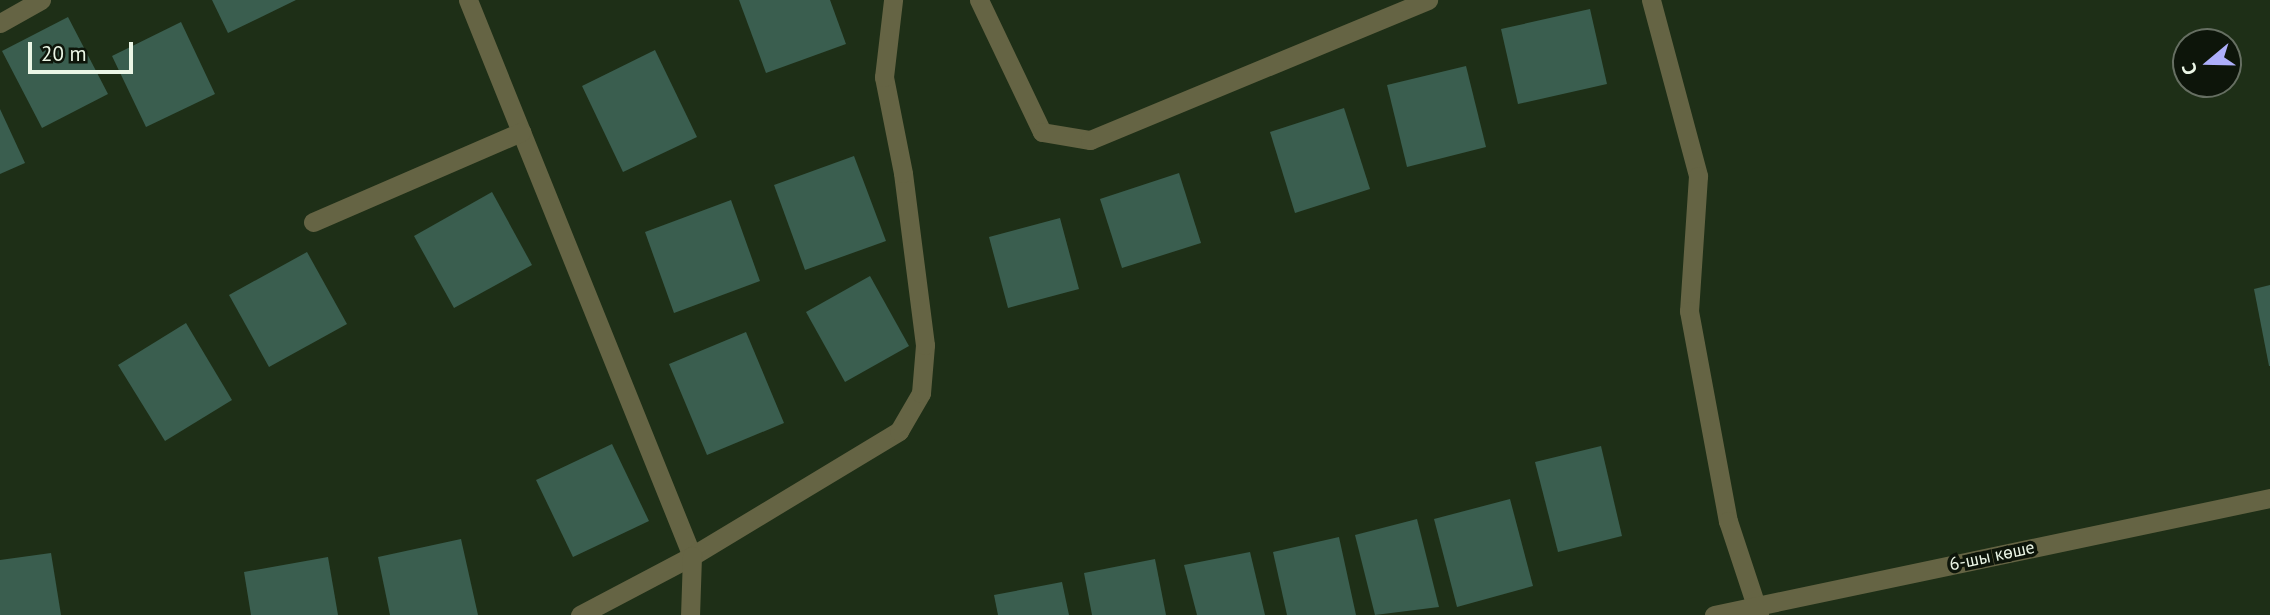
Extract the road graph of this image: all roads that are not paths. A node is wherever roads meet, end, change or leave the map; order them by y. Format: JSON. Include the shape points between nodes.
{"nodes":[{"id":1,"x":41,"y":0,"type":"edge"},
{"id":2,"x":468,"y":0,"type":"edge"},
{"id":3,"x":893,"y":0,"type":"edge"},
{"id":4,"x":979,"y":0,"type":"edge"},
{"id":5,"x":1427,"y":0,"type":"edge"},
{"id":6,"x":1651,"y":0,"type":"edge"},
{"id":7,"x":0,"y":23,"type":"edge"},
{"id":8,"x":521,"y":132,"type":"junction"},
{"id":9,"x":313,"y":222,"type":"dead end"},
{"id":10,"x":2270,"y":498,"type":"edge"},
{"id":11,"x":692,"y":556,"type":"junction"},
{"id":12,"x":1758,"y":610,"type":"edge"},
{"id":13,"x":580,"y":615,"type":"edge"},
{"id":14,"x":690,"y":615,"type":"edge"},
{"id":15,"x":1714,"y":615,"type":"edge"}],
"edges":[{"from":1,"to":7,"type":"street"},
{"from":2,"to":8,"type":"street"},
{"from":3,"to":11,"type":"street","via":[[884,77],[903,173],[925,345],[921,393],[899,431]]},
{"from":4,"to":5,"type":"street","via":[[1042,132],[1090,141]]},
{"from":6,"to":12,"type":"street","via":[[1698,176],[1689,311],[1728,521]]},
{"from":8,"to":9,"type":"street"},
{"from":8,"to":11,"type":"street"},
{"from":10,"to":12,"type":"street","name":"6-шы көше"},
{"from":11,"to":13,"type":"street"},
{"from":11,"to":14,"type":"street"},
{"from":12,"to":15,"type":"street","name":"6-шы көше"}]}
